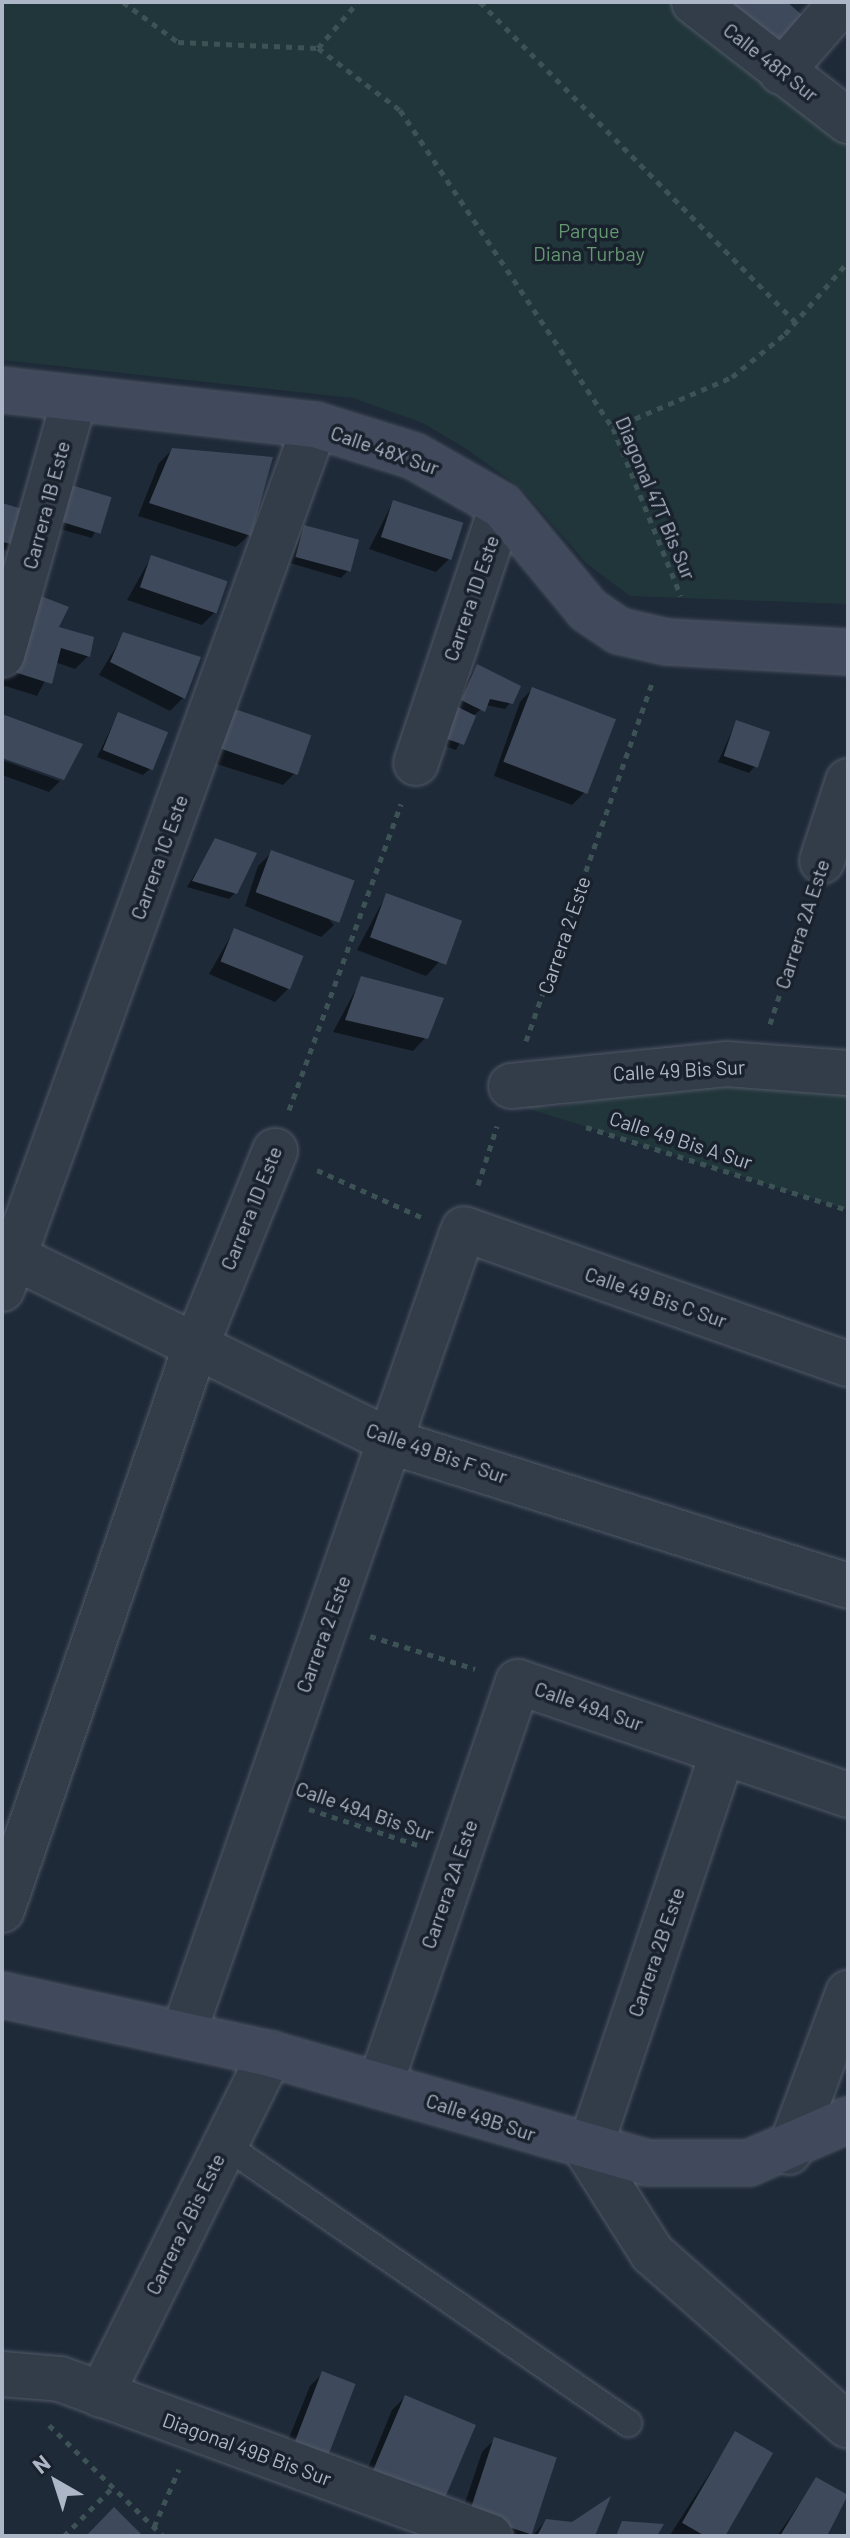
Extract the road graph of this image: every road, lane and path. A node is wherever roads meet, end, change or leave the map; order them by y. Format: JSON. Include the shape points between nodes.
{"nodes":[{"id":1,"x":123,"y":2,"type":"edge"},
{"id":2,"x":358,"y":2,"type":"edge"},
{"id":3,"x":480,"y":2,"type":"edge"},
{"id":4,"x":694,"y":2,"type":"edge"},
{"id":5,"x":842,"y":2,"type":"edge"},
{"id":6,"x":318,"y":48,"type":"junction"},
{"id":7,"x":781,"y":72,"type":"junction"},
{"id":8,"x":848,"y":121,"type":"edge"},
{"id":9,"x":848,"y":262,"type":"edge"},
{"id":10,"x":796,"y":322,"type":"junction"},
{"id":11,"x":2,"y":390,"type":"edge"},
{"id":12,"x":74,"y":401,"type":"junction"},
{"id":13,"x":315,"y":425,"type":"junction"},
{"id":14,"x":613,"y":428,"type":"junction"},
{"id":15,"x":502,"y":506,"type":"junction"},
{"id":16,"x":683,"y":642,"type":"junction"},
{"id":17,"x":848,"y":652,"type":"edge"},
{"id":18,"x":2,"y":655,"type":"edge"},
{"id":19,"x":416,"y":763,"type":"joint"},
{"id":20,"x":848,"y":781,"type":"edge"},
{"id":21,"x":822,"y":861,"type":"joint"},
{"id":22,"x":756,"y":1067,"type":"junction"},
{"id":23,"x":848,"y":1073,"type":"edge"},
{"id":24,"x":511,"y":1086,"type":"junction"},
{"id":25,"x":580,"y":1125,"type":"dead end"},
{"id":26,"x":275,"y":1151,"type":"junction"},
{"id":27,"x":848,"y":1210,"type":"edge"},
{"id":28,"x":463,"y":1232,"type":"junction"},
{"id":29,"x":6,"y":1265,"type":"edge"},
{"id":30,"x":195,"y":1348,"type":"junction"},
{"id":31,"x":848,"y":1364,"type":"edge"},
{"id":32,"x":392,"y":1442,"type":"junction"},
{"id":33,"x":848,"y":1586,"type":"edge"},
{"id":34,"x":329,"y":1623,"type":"junction"},
{"id":35,"x":518,"y":1682,"type":"junction"},
{"id":36,"x":723,"y":1752,"type":"junction"},
{"id":37,"x":263,"y":1793,"type":"junction"},
{"id":38,"x":848,"y":1795,"type":"edge"},
{"id":39,"x":457,"y":1859,"type":"junction"},
{"id":40,"x":2,"y":1910,"type":"edge"},
{"id":41,"x":848,"y":1993,"type":"edge"},
{"id":42,"x":2,"y":1995,"type":"edge"},
{"id":43,"x":184,"y":2032,"type":"junction"},
{"id":44,"x":270,"y":2054,"type":"junction"},
{"id":45,"x":380,"y":2085,"type":"junction"},
{"id":46,"x":848,"y":2120,"type":"edge"},
{"id":47,"x":225,"y":2145,"type":"junction"},
{"id":48,"x":588,"y":2152,"type":"junction"},
{"id":49,"x":789,"y":2152,"type":"junction"},
{"id":50,"x":2,"y":2374,"type":"edge"},
{"id":51,"x":101,"y":2395,"type":"junction"},
{"id":52,"x":35,"y":2412,"type":"dead end"},
{"id":53,"x":628,"y":2423,"type":"dead end"},
{"id":54,"x":848,"y":2426,"type":"edge"},
{"id":55,"x":195,"y":2431,"type":"junction"},
{"id":56,"x":113,"y":2487,"type":"junction"},
{"id":57,"x":154,"y":2527,"type":"junction"},
{"id":58,"x":64,"y":2536,"type":"edge"},
{"id":59,"x":163,"y":2536,"type":"edge"},
{"id":60,"x":490,"y":2536,"type":"edge"}],
"edges":[{"from":1,"to":6,"type":"path","via":[[178,42]]},
{"from":2,"to":6,"type":"path"},
{"from":3,"to":10,"type":"path"},
{"from":4,"to":7,"type":"street","name":"Calle 48R Sur"},
{"from":5,"to":7,"type":"street"},
{"from":6,"to":14,"type":"path","name":"Diagonal 47T Bis Sur","via":[[400,110]]},
{"from":7,"to":8,"type":"street","name":"Calle 48R Sur"},
{"from":9,"to":10,"type":"path"},
{"from":10,"to":14,"type":"path","via":[[732,377]]},
{"from":11,"to":12,"type":"street","name":"Calle 48X Sur"},
{"from":12,"to":13,"type":"street","name":"Calle 48X Sur"},
{"from":12,"to":18,"type":"street","name":"Carrera 1B Este"},
{"from":13,"to":15,"type":"street","name":"Calle 48X Sur","via":[[414,456]]},
{"from":13,"to":29,"type":"street","name":"Carrera 1C Este"},
{"from":14,"to":16,"type":"path","name":"Diagonal 47T Bis Sur"},
{"from":15,"to":16,"type":"street","name":"Calle 48X Sur","via":[[588,610],[619,631]]},
{"from":15,"to":19,"type":"street","name":"Carrera 1D Este"},
{"from":16,"to":17,"type":"street","name":"Calle 48X Sur"},
{"from":16,"to":24,"type":"path","name":"Carrera 2 Este"},
{"from":19,"to":26,"type":"path","name":"Carrera 1D Este"},
{"from":20,"to":21,"type":"street","name":"Carrera 2A Este"},
{"from":21,"to":22,"type":"path","name":"Carrera 2A Este"},
{"from":22,"to":23,"type":"street","name":"Calle 49 Bis Sur"},
{"from":22,"to":24,"type":"street","name":"Calle 49 Bis Sur"},
{"from":24,"to":28,"type":"path","name":"Carrera 2 Este"},
{"from":25,"to":27,"type":"path","name":"Calle 49 Bis A Sur"},
{"from":26,"to":28,"type":"path"},
{"from":26,"to":30,"type":"street","name":"Carrera 1D Este"},
{"from":28,"to":31,"type":"street","name":"Calle 49 Bis C Sur"},
{"from":28,"to":32,"type":"street","name":"Carrera 2 Este"},
{"from":29,"to":30,"type":"street","name":"Calle 49 Bis F Sur"},
{"from":30,"to":32,"type":"street","name":"Calle 49 Bis F Sur"},
{"from":30,"to":40,"type":"street","name":"Carrera 1D Este"},
{"from":32,"to":33,"type":"street","name":"Calle 49 Bis F Sur"},
{"from":32,"to":34,"type":"street","name":"Carrera 2 Este"},
{"from":34,"to":35,"type":"path","name":"Calle 49A Sur"},
{"from":34,"to":37,"type":"street","name":"Carrera 2 Este"},
{"from":35,"to":36,"type":"street","name":"Calle 49A Sur"},
{"from":35,"to":39,"type":"street","name":"Carrera 2A Este"},
{"from":36,"to":38,"type":"street","name":"Calle 49A Sur"},
{"from":36,"to":48,"type":"street","name":"Carrera 2B Este"},
{"from":37,"to":39,"type":"path","name":"Calle 49A Bis Sur"},
{"from":37,"to":43,"type":"street","name":"Carrera 2 Este"},
{"from":39,"to":45,"type":"street","name":"Carrera 2A Este"},
{"from":41,"to":49,"type":"street"},
{"from":42,"to":43,"type":"street","name":"Calle 49B Sur"},
{"from":43,"to":44,"type":"street","name":"Calle 49B Sur"},
{"from":44,"to":45,"type":"street","name":"Calle 49B Sur"},
{"from":44,"to":47,"type":"street","name":"Carrera 2 Bis Este"},
{"from":45,"to":48,"type":"street","name":"Calle 49B Sur"},
{"from":46,"to":49,"type":"street","name":"Calle 49B Sur"},
{"from":47,"to":51,"type":"street","name":"Carrera 2 Bis Este"},
{"from":47,"to":53,"type":"lane"},
{"from":48,"to":49,"type":"street","name":"Calle 49B Sur","via":[[706,2168]]},
{"from":48,"to":54,"type":"street","via":[[652,2253]]},
{"from":50,"to":51,"type":"street","name":"Diagonal 49B Bis Sur","via":[[60,2379]]},
{"from":51,"to":55,"type":"street","name":"Diagonal 49B Bis Sur"},
{"from":52,"to":56,"type":"path"},
{"from":55,"to":57,"type":"path"},
{"from":55,"to":60,"type":"street","name":"Diagonal 49B Bis Sur"},
{"from":56,"to":57,"type":"path"},
{"from":56,"to":58,"type":"path"},
{"from":57,"to":59,"type":"path"}]}
